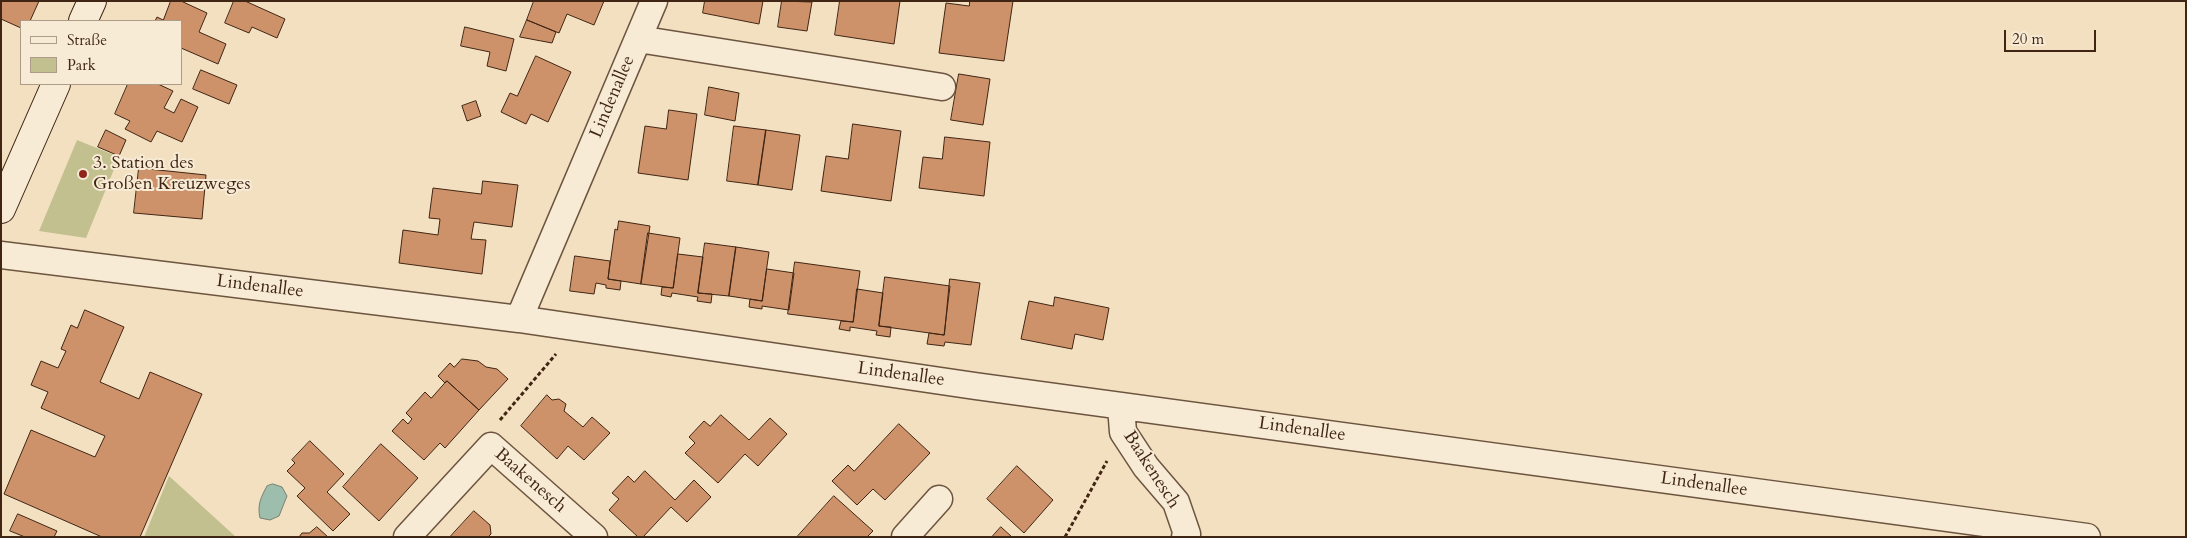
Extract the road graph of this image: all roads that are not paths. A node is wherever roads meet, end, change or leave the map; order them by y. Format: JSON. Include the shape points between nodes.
{"nodes":[{"id":1,"x":92,"y":1,"type":"edge"},
{"id":2,"x":654,"y":1,"type":"edge"},
{"id":3,"x":83,"y":20,"type":"edge"},
{"id":4,"x":638,"y":39,"type":"junction"},
{"id":5,"x":56,"y":85,"type":"edge"},
{"id":6,"x":942,"y":87,"type":"dead end"},
{"id":7,"x":1,"y":209,"type":"edge"},
{"id":8,"x":1,"y":255,"type":"edge"},
{"id":9,"x":518,"y":319,"type":"junction"},
{"id":10,"x":1121,"y":406,"type":"junction"},
{"id":11,"x":939,"y":499,"type":"dead end"},
{"id":12,"x":1189,"y":536,"type":"edge"},
{"id":13,"x":407,"y":537,"type":"edge"},
{"id":14,"x":594,"y":537,"type":"edge"},
{"id":15,"x":905,"y":537,"type":"edge"},
{"id":16,"x":2086,"y":537,"type":"edge"}],
"edges":[{"from":1,"to":3,"type":"street"},
{"from":2,"to":4,"type":"street","name":"Lindenallee"},
{"from":4,"to":6,"type":"street","name":"Lindenallee"},
{"from":4,"to":9,"type":"street","name":"Lindenallee"},
{"from":5,"to":7,"type":"street"},
{"from":8,"to":9,"type":"street","name":"Lindenallee"},
{"from":9,"to":10,"type":"street","name":"Lindenallee"},
{"from":10,"to":12,"type":"street","name":"Baakenesch","via":[[1123,432],[1146,467],[1176,502]]},
{"from":10,"to":16,"type":"street","name":"Lindenallee"},
{"from":11,"to":15,"type":"street"},
{"from":13,"to":14,"type":"street","name":"Baakenesch","via":[[491,446]]}]}
